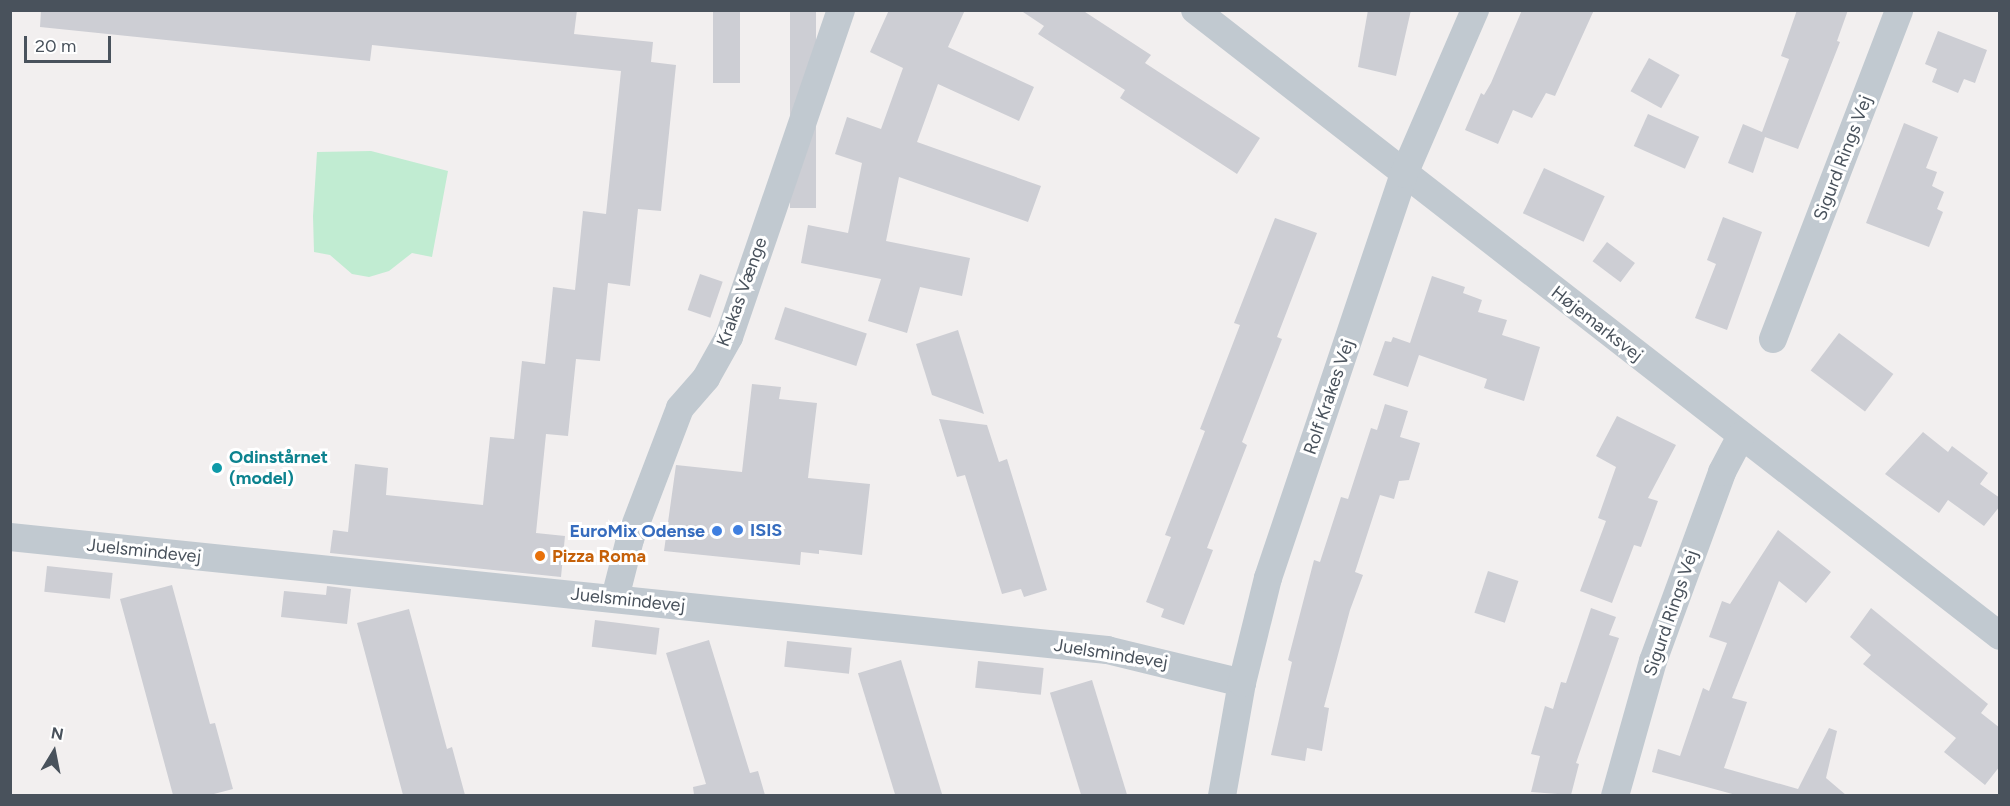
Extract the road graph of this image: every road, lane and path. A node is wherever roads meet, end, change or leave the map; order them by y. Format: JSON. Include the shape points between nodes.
{"nodes":[{"id":1,"x":841,"y":10,"type":"edge"},
{"id":2,"x":1195,"y":10,"type":"edge"},
{"id":3,"x":1475,"y":10,"type":"edge"},
{"id":4,"x":1899,"y":10,"type":"edge"},
{"id":5,"x":1404,"y":174,"type":"junction"},
{"id":6,"x":1773,"y":339,"type":"dead end"},
{"id":7,"x":1742,"y":436,"type":"junction"},
{"id":8,"x":10,"y":537,"type":"edge"},
{"id":9,"x":615,"y":598,"type":"junction"},
{"id":10,"x":2000,"y":636,"type":"edge"},
{"id":11,"x":1242,"y":683,"type":"junction"},
{"id":12,"x":1222,"y":795,"type":"edge"},
{"id":13,"x":1615,"y":795,"type":"edge"}],
"edges":[{"from":1,"to":9,"type":"street","name":"Krakas Vænge","via":[[729,337],[706,378],[680,408],[630,539]]},
{"from":2,"to":5,"type":"street","name":"Højemarksvej"},
{"from":3,"to":5,"type":"street","name":"Rolf Krakes Vej"},
{"from":4,"to":6,"type":"street","name":"Sigurd Rings Vej"},
{"from":5,"to":7,"type":"street","name":"Højemarksvej"},
{"from":5,"to":11,"type":"street","name":"Rolf Krakes Vej","via":[[1268,578]]},
{"from":7,"to":10,"type":"street","name":"Højemarksvej"},
{"from":7,"to":13,"type":"street","name":"Sigurd Rings Vej","via":[[1722,472],[1653,661]]},
{"from":8,"to":9,"type":"street","name":"Juelsmindevej"},
{"from":9,"to":11,"type":"street","name":"Juelsmindevej","via":[[1107,650]]},
{"from":11,"to":12,"type":"street","name":"Rolf Krakes Vej"}]}
